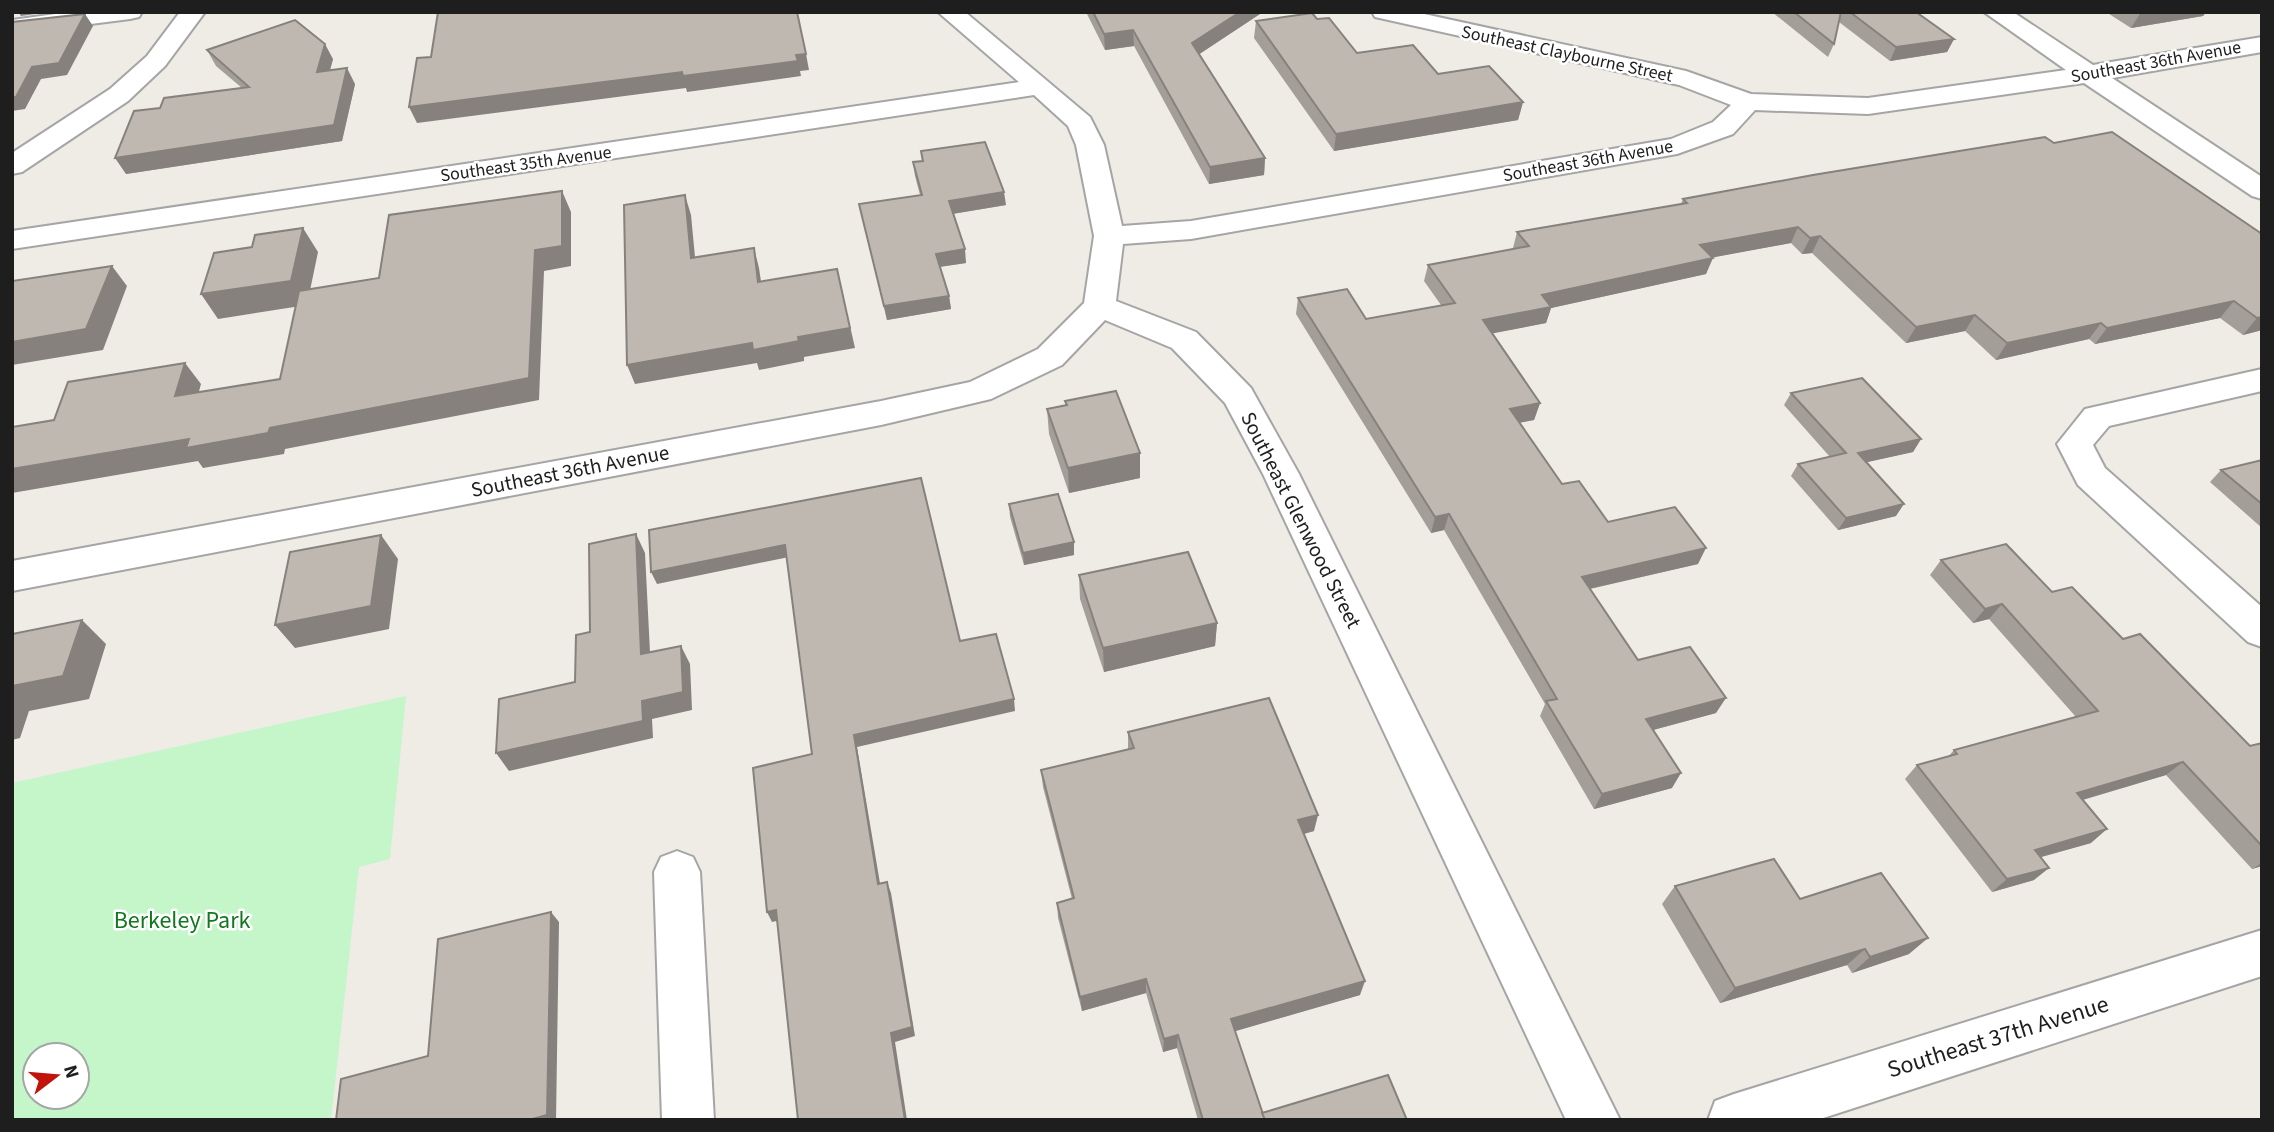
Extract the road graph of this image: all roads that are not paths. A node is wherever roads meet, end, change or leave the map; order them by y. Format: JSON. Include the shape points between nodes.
{"nodes":[{"id":1,"x":130,"y":12,"type":"edge"},
{"id":2,"x":194,"y":12,"type":"edge"},
{"id":3,"x":950,"y":12,"type":"edge"},
{"id":4,"x":1384,"y":12,"type":"edge"},
{"id":5,"x":1996,"y":12,"type":"edge"},
{"id":6,"x":12,"y":27,"type":"edge"},
{"id":7,"x":2262,"y":44,"type":"edge"},
{"id":8,"x":2090,"y":73,"type":"junction"},
{"id":9,"x":1040,"y":86,"type":"junction"},
{"id":10,"x":1748,"y":102,"type":"junction"},
{"id":11,"x":12,"y":166,"type":"edge"},
{"id":12,"x":2262,"y":190,"type":"edge"},
{"id":13,"x":1109,"y":236,"type":"junction"},
{"id":14,"x":12,"y":240,"type":"edge"},
{"id":15,"x":1100,"y":306,"type":"junction"},
{"id":16,"x":2262,"y":380,"type":"edge"},
{"id":17,"x":12,"y":576,"type":"edge"},
{"id":18,"x":2262,"y":631,"type":"edge"},
{"id":19,"x":677,"y":872,"type":"dead end"},
{"id":20,"x":2262,"y":953,"type":"edge"},
{"id":21,"x":688,"y":1120,"type":"edge"},
{"id":22,"x":1594,"y":1120,"type":"edge"},
{"id":23,"x":1734,"y":1120,"type":"edge"}],
"edges":[{"from":1,"to":6,"type":"street"},
{"from":2,"to":11,"type":"street","via":[[156,61],[120,95]]},
{"from":3,"to":9,"type":"street"},
{"from":4,"to":10,"type":"street","name":"Southeast Claybourne Street","via":[[1686,79]]},
{"from":5,"to":8,"type":"street"},
{"from":7,"to":8,"type":"street","name":"Southeast 36th Avenue"},
{"from":8,"to":10,"type":"street","name":"Southeast 36th Avenue","via":[[1868,106]]},
{"from":8,"to":12,"type":"street"},
{"from":9,"to":13,"type":"street","via":[[1080,123],[1090,145]]},
{"from":9,"to":14,"type":"street","name":"Southeast 35th Avenue"},
{"from":10,"to":13,"type":"street","name":"Southeast 36th Avenue","via":[[1723,128],[1677,146],[1191,230]]},
{"from":13,"to":15,"type":"street"},
{"from":15,"to":17,"type":"street","name":"Southeast 36th Avenue","via":[[1050,357],[979,391]]},
{"from":15,"to":22,"type":"street","name":"Southeast Glenwood Street","via":[[1184,340],[1239,396]]},
{"from":16,"to":18,"type":"street","via":[[2097,417],[2075,444],[2091,476]]},
{"from":19,"to":21,"type":"street"},
{"from":20,"to":23,"type":"street","name":"Southeast 37th Avenue"}]}
